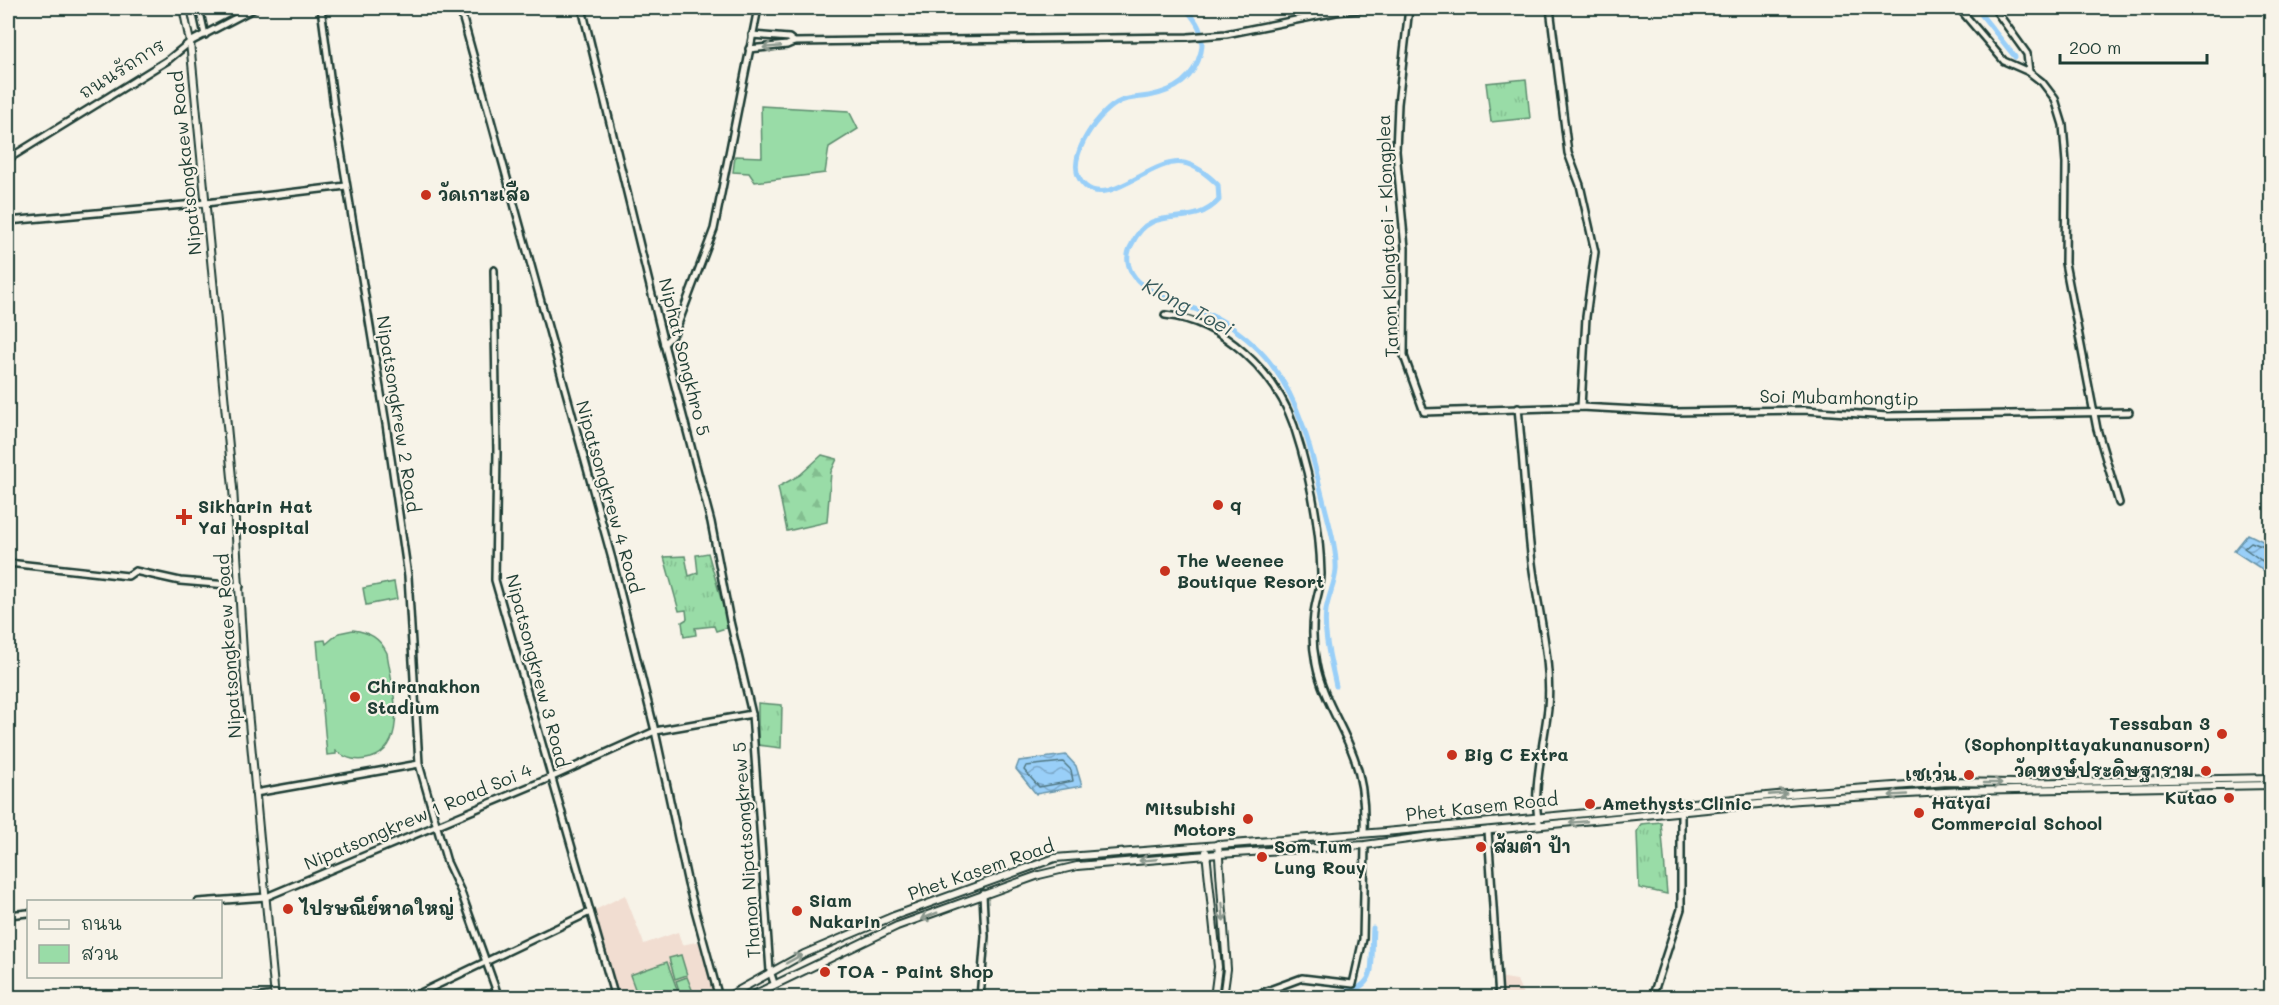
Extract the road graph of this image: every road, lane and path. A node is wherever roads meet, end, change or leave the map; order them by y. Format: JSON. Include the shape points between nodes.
{"nodes":[{"id":1,"x":183,"y":8,"type":"edge"},
{"id":2,"x":199,"y":8,"type":"edge"},
{"id":3,"x":255,"y":8,"type":"edge"},
{"id":4,"x":321,"y":8,"type":"edge"},
{"id":5,"x":460,"y":8,"type":"edge"},
{"id":6,"x":582,"y":8,"type":"edge"},
{"id":7,"x":758,"y":8,"type":"edge"},
{"id":8,"x":1374,"y":8,"type":"edge"},
{"id":9,"x":1409,"y":8,"type":"edge"},
{"id":10,"x":1550,"y":8,"type":"edge"},
{"id":11,"x":1959,"y":8,"type":"edge"},
{"id":12,"x":1994,"y":8,"type":"edge"},
{"id":13,"x":205,"y":35,"type":"junction"},
{"id":14,"x":752,"y":35,"type":"junction"},
{"id":15,"x":190,"y":42,"type":"junction"},
{"id":16,"x":794,"y":42,"type":"junction"},
{"id":17,"x":749,"y":49,"type":"junction"},
{"id":18,"x":2029,"y":72,"type":"junction"},
{"id":19,"x":8,"y":159,"type":"edge"},
{"id":20,"x":346,"y":186,"type":"junction"},
{"id":21,"x":206,"y":203,"type":"junction"},
{"id":22,"x":8,"y":221,"type":"edge"},
{"id":23,"x":494,"y":270,"type":"dead end"},
{"id":24,"x":1165,"y":315,"type":"dead end"},
{"id":25,"x":664,"y":344,"type":"junction"},
{"id":26,"x":1581,"y":407,"type":"junction"},
{"id":27,"x":1518,"y":408,"type":"junction"},
{"id":28,"x":2096,"y":412,"type":"junction"},
{"id":29,"x":2129,"y":412,"type":"dead end"},
{"id":30,"x":2118,"y":503,"type":"dead end"},
{"id":31,"x":8,"y":563,"type":"edge"},
{"id":32,"x":240,"y":586,"type":"junction"},
{"id":33,"x":752,"y":714,"type":"junction"},
{"id":34,"x":655,"y":731,"type":"junction"},
{"id":35,"x":418,"y":764,"type":"junction"},
{"id":36,"x":550,"y":778,"type":"junction"},
{"id":37,"x":2271,"y":778,"type":"edge"},
{"id":38,"x":2155,"y":783,"type":"junction"},
{"id":39,"x":2271,"y":785,"type":"edge"},
{"id":40,"x":255,"y":794,"type":"junction"},
{"id":41,"x":1799,"y":796,"type":"junction"},
{"id":42,"x":1681,"y":812,"type":"junction"},
{"id":43,"x":1536,"y":816,"type":"junction"},
{"id":44,"x":438,"y":825,"type":"junction"},
{"id":45,"x":1540,"y":825,"type":"junction"},
{"id":46,"x":1488,"y":830,"type":"junction"},
{"id":47,"x":1364,"y":833,"type":"junction"},
{"id":48,"x":1218,"y":844,"type":"junction"},
{"id":49,"x":1205,"y":845,"type":"junction"},
{"id":50,"x":1365,"y":845,"type":"junction"},
{"id":51,"x":1219,"y":854,"type":"junction"},
{"id":52,"x":1207,"y":855,"type":"junction"},
{"id":53,"x":980,"y":884,"type":"junction"},
{"id":54,"x":983,"y":894,"type":"junction"},
{"id":55,"x":266,"y":897,"type":"junction"},
{"id":56,"x":222,"y":900,"type":"edge"},
{"id":57,"x":590,"y":912,"type":"junction"},
{"id":58,"x":27,"y":913,"type":"edge"},
{"id":59,"x":8,"y":915,"type":"edge"},
{"id":60,"x":485,"y":960,"type":"junction"},
{"id":61,"x":770,"y":971,"type":"junction"},
{"id":62,"x":774,"y":983,"type":"junction"},
{"id":63,"x":275,"y":996,"type":"edge"},
{"id":64,"x":253,"y":998,"type":"edge"},
{"id":65,"x":410,"y":998,"type":"edge"},
{"id":66,"x":499,"y":998,"type":"edge"},
{"id":67,"x":615,"y":998,"type":"edge"},
{"id":68,"x":719,"y":998,"type":"edge"},
{"id":69,"x":725,"y":998,"type":"edge"},
{"id":70,"x":747,"y":998,"type":"edge"},
{"id":71,"x":980,"y":998,"type":"edge"},
{"id":72,"x":1214,"y":998,"type":"edge"},
{"id":73,"x":1223,"y":998,"type":"edge"},
{"id":74,"x":1248,"y":998,"type":"edge"},
{"id":75,"x":1498,"y":998,"type":"edge"},
{"id":76,"x":1653,"y":998,"type":"edge"}],
"edges":[{"from":1,"to":15,"type":"main road","name":"Nipatsongkaew Road"},
{"from":2,"to":13,"type":"street"},
{"from":3,"to":13,"type":"street","name":"ถนนรัถการ"},
{"from":4,"to":20,"type":"street","name":"Nipatsongkrew 2 Road"},
{"from":5,"to":34,"type":"street","name":"Nipatsongkrew 4 Road"},
{"from":6,"to":25,"type":"street","name":"Niphat Songkhro 5"},
{"from":7,"to":14,"type":"street"},
{"from":8,"to":16,"type":"street","via":[[1219,35]]},
{"from":9,"to":27,"type":"street","name":"Tanon Klongtoei - Klongplea","via":[[1396,151],[1405,248],[1404,356],[1424,412]]},
{"from":10,"to":26,"type":"street","via":[[1568,153],[1580,185],[1595,252],[1586,317]]},
{"from":11,"to":18,"type":"street","via":[[2004,62]]},
{"from":12,"to":18,"type":"street","via":[[2027,54]]},
{"from":13,"to":15,"type":"street","name":"ถนนรัถการ"},
{"from":14,"to":16,"type":"street","via":[[789,38]]},
{"from":14,"to":17,"type":"street"},
{"from":15,"to":19,"type":"street","name":"ถนนรัถการ","via":[[168,60]]},
{"from":15,"to":21,"type":"main road","name":"Nipatsongkaew Road"},
{"from":16,"to":17,"type":"street","one_way":true},
{"from":17,"to":25,"type":"street","via":[[714,229],[675,332]]},
{"from":18,"to":28,"type":"street","via":[[2055,99],[2063,125],[2065,263]]},
{"from":20,"to":21,"type":"street"},
{"from":20,"to":35,"type":"street","name":"Nipatsongkrew 2 Road","via":[[408,576]]},
{"from":21,"to":22,"type":"street"},
{"from":21,"to":32,"type":"main road","name":"Nipatsongkaew Road"},
{"from":23,"to":36,"type":"street","name":"Nipatsongkrew 3 Road","via":[[495,580]]},
{"from":24,"to":47,"type":"street","via":[[1190,321],[1242,349],[1275,390],[1294,425],[1320,551],[1313,652],[1336,722],[1354,756],[1362,785]]},
{"from":25,"to":33,"type":"street","name":"Niphat Songkhro 5","via":[[711,522]]},
{"from":26,"to":27,"type":"street","name":"Tanon Klongtoei - Klongplea"},
{"from":26,"to":28,"type":"street","name":"Soi Mubamhongtip","via":[[1674,412],[1804,410],[1877,416]]},
{"from":27,"to":43,"type":"street","via":[[1548,698]]},
{"from":28,"to":29,"type":"street","name":"Soi Mubamhongtip"},
{"from":28,"to":30,"type":"street","via":[[2097,429]]},
{"from":31,"to":32,"type":"street","via":[[128,576],[135,571],[180,581]]},
{"from":32,"to":40,"type":"main road","name":"Nipatsongkaew Road"},
{"from":33,"to":34,"type":"street","name":"Nipatsongkrew 1 Road Soi 4"},
{"from":33,"to":61,"type":"street","name":"Thanon Nipatsongkrew 5"},
{"from":34,"to":36,"type":"street","name":"Nipatsongkrew 1 Road Soi 4"},
{"from":34,"to":68,"type":"street","name":"Nipatsongkrew 4 Road","via":[[688,884]]},
{"from":35,"to":40,"type":"street"},
{"from":35,"to":44,"type":"street","name":"Nipatsongkrew 2 Road"},
{"from":36,"to":44,"type":"street","name":"Nipatsongkrew 1 Road Soi 4"},
{"from":36,"to":57,"type":"street","name":"Nipatsongkrew 3 Road"},
{"from":37,"to":38,"type":"main road","name":"Phet Kasem Road"},
{"from":38,"to":39,"type":"main road","name":"Phet Kasem Road"},
{"from":38,"to":41,"type":"main road","name":"Phet Kasem Road","one_way":true},
{"from":41,"to":38,"type":"main road","name":"Phet Kasem Road","one_way":true,"via":[[1948,782]]},
{"from":40,"to":55,"type":"main road","name":"Nipatsongkaew Road"},
{"from":41,"to":42,"type":"main road","name":"Phet Kasem Road"},
{"from":43,"to":41,"type":"main road","name":"Phet Kasem Road","one_way":true},
{"from":42,"to":45,"type":"main road","name":"Phet Kasem Road","one_way":true},
{"from":42,"to":76,"type":"street","via":[[1681,909]]},
{"from":43,"to":45,"type":"street"},
{"from":43,"to":47,"type":"main road","name":"Phet Kasem Road"},
{"from":44,"to":55,"type":"street","name":"Nipatsongkrew 1 Road Soi 4"},
{"from":44,"to":60,"type":"street","name":"Nipatsongkrew 2 Road","via":[[447,862]]},
{"from":45,"to":46,"type":"main road","name":"Phet Kasem Road"},
{"from":46,"to":50,"type":"main road","name":"Phet Kasem Road"},
{"from":46,"to":75,"type":"street"},
{"from":47,"to":48,"type":"main road","name":"Phet Kasem Road"},
{"from":48,"to":49,"type":"main road","name":"Phet Kasem Road"},
{"from":48,"to":51,"type":"main road"},
{"from":49,"to":52,"type":"main road"},
{"from":49,"to":53,"type":"main road","name":"Phet Kasem Road","via":[[1055,858]]},
{"from":50,"to":51,"type":"main road","name":"Phet Kasem Road"},
{"from":50,"to":74,"type":"street","via":[[1362,939],[1353,984],[1302,978]]},
{"from":51,"to":52,"type":"main road","name":"Phet Kasem Road"},
{"from":51,"to":73,"type":"main road","one_way":true,"via":[[1227,969]]},
{"from":52,"to":54,"type":"main road","name":"Phet Kasem Road","one_way":true,"via":[[1077,866]]},
{"from":52,"to":72,"type":"main road","via":[[1218,967]]},
{"from":53,"to":54,"type":"main road"},
{"from":61,"to":53,"type":"main road","name":"Phet Kasem Road","one_way":true,"via":[[894,915]]},
{"from":54,"to":62,"type":"main road","name":"Phet Kasem Road","one_way":true,"via":[[897,926]]},
{"from":54,"to":71,"type":"street","via":[[985,936]]},
{"from":55,"to":56,"type":"street","name":"Nipatsongkrew 1 Road Soi 4"},
{"from":55,"to":63,"type":"main road","name":"Nipatsongkaew Road"},
{"from":57,"to":60,"type":"street"},
{"from":57,"to":67,"type":"street","name":"Nipatsongkrew 3 Road"},
{"from":58,"to":59,"type":"street"},
{"from":60,"to":65,"type":"street"},
{"from":60,"to":66,"type":"street","name":"Nipatsongkrew 2 Road"},
{"from":61,"to":62,"type":"street","name":"Thanon Nipatsongkrew 5"},
{"from":61,"to":69,"type":"main road","name":"Phet Kasem Road"},
{"from":62,"to":70,"type":"main road","name":"Phet Kasem Road"},
{"from":63,"to":64,"type":"street"}]}
